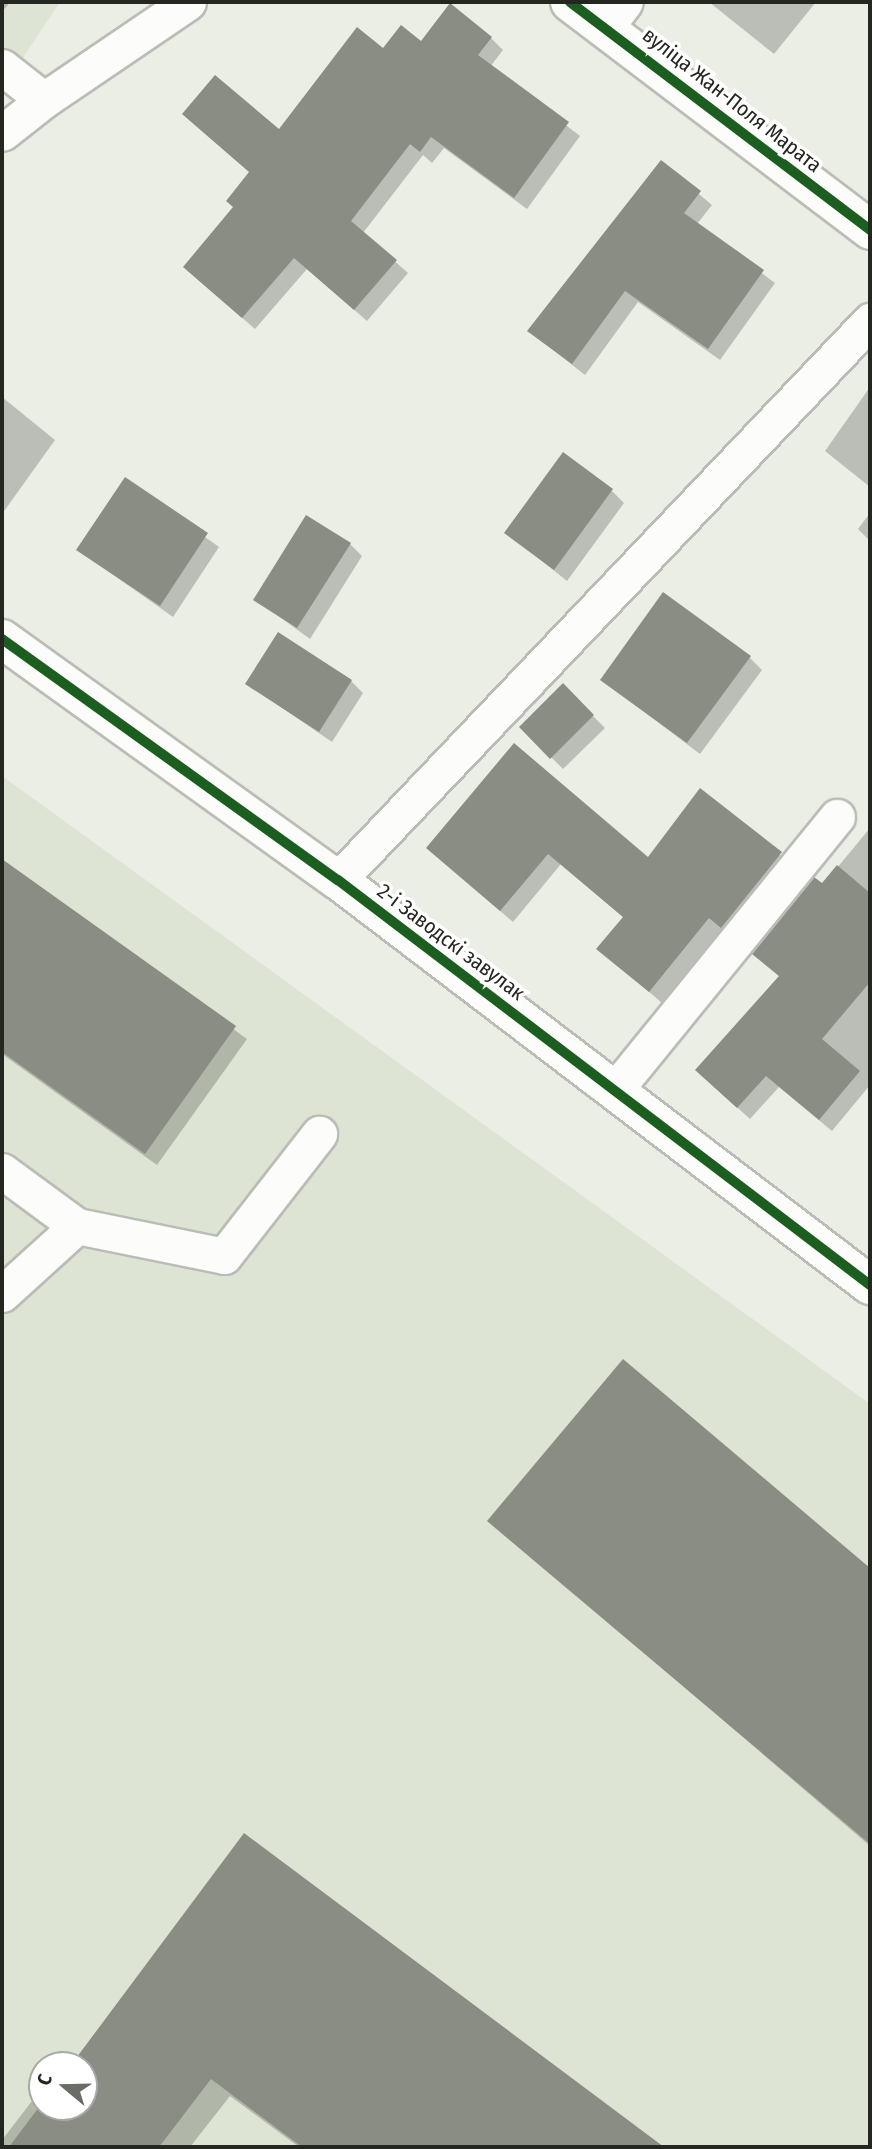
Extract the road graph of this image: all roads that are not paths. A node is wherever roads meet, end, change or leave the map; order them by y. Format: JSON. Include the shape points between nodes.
{"nodes":[{"id":1,"x":188,"y":2,"type":"edge"},
{"id":2,"x":570,"y":2,"type":"edge"},
{"id":3,"x":615,"y":14,"type":"edge"},
{"id":4,"x":2,"y":67,"type":"edge"},
{"id":5,"x":44,"y":100,"type":"junction"},
{"id":6,"x":2,"y":133,"type":"edge"},
{"id":7,"x":870,"y":230,"type":"edge"},
{"id":8,"x":870,"y":321,"type":"edge"},
{"id":9,"x":2,"y":639,"type":"edge"},
{"id":10,"x":837,"y":817,"type":"dead end"},
{"id":11,"x":338,"y":880,"type":"junction"},
{"id":12,"x":615,"y":1090,"type":"junction"},
{"id":13,"x":319,"y":1134,"type":"dead end"},
{"id":14,"x":2,"y":1171,"type":"edge"},
{"id":15,"x":77,"y":1227,"type":"junction"},
{"id":16,"x":870,"y":1285,"type":"edge"},
{"id":17,"x":2,"y":1294,"type":"edge"}],
"edges":[{"from":1,"to":5,"type":"lane"},
{"from":2,"to":3,"type":"street","name":"вуліца Жан-Поля Марата"},
{"from":3,"to":7,"type":"street","name":"вуліца Жан-Поля Марата"},
{"from":4,"to":5,"type":"lane"},
{"from":5,"to":6,"type":"lane"},
{"from":8,"to":11,"type":"lane"},
{"from":9,"to":11,"type":"street","name":"2-і Заводскі завулак"},
{"from":10,"to":12,"type":"lane"},
{"from":11,"to":12,"type":"street","name":"2-і Заводскі завулак"},
{"from":12,"to":16,"type":"street","name":"2-і Заводскі завулак"},
{"from":13,"to":15,"type":"lane","via":[[225,1256]]},
{"from":14,"to":15,"type":"lane"},
{"from":15,"to":17,"type":"lane"}]}
